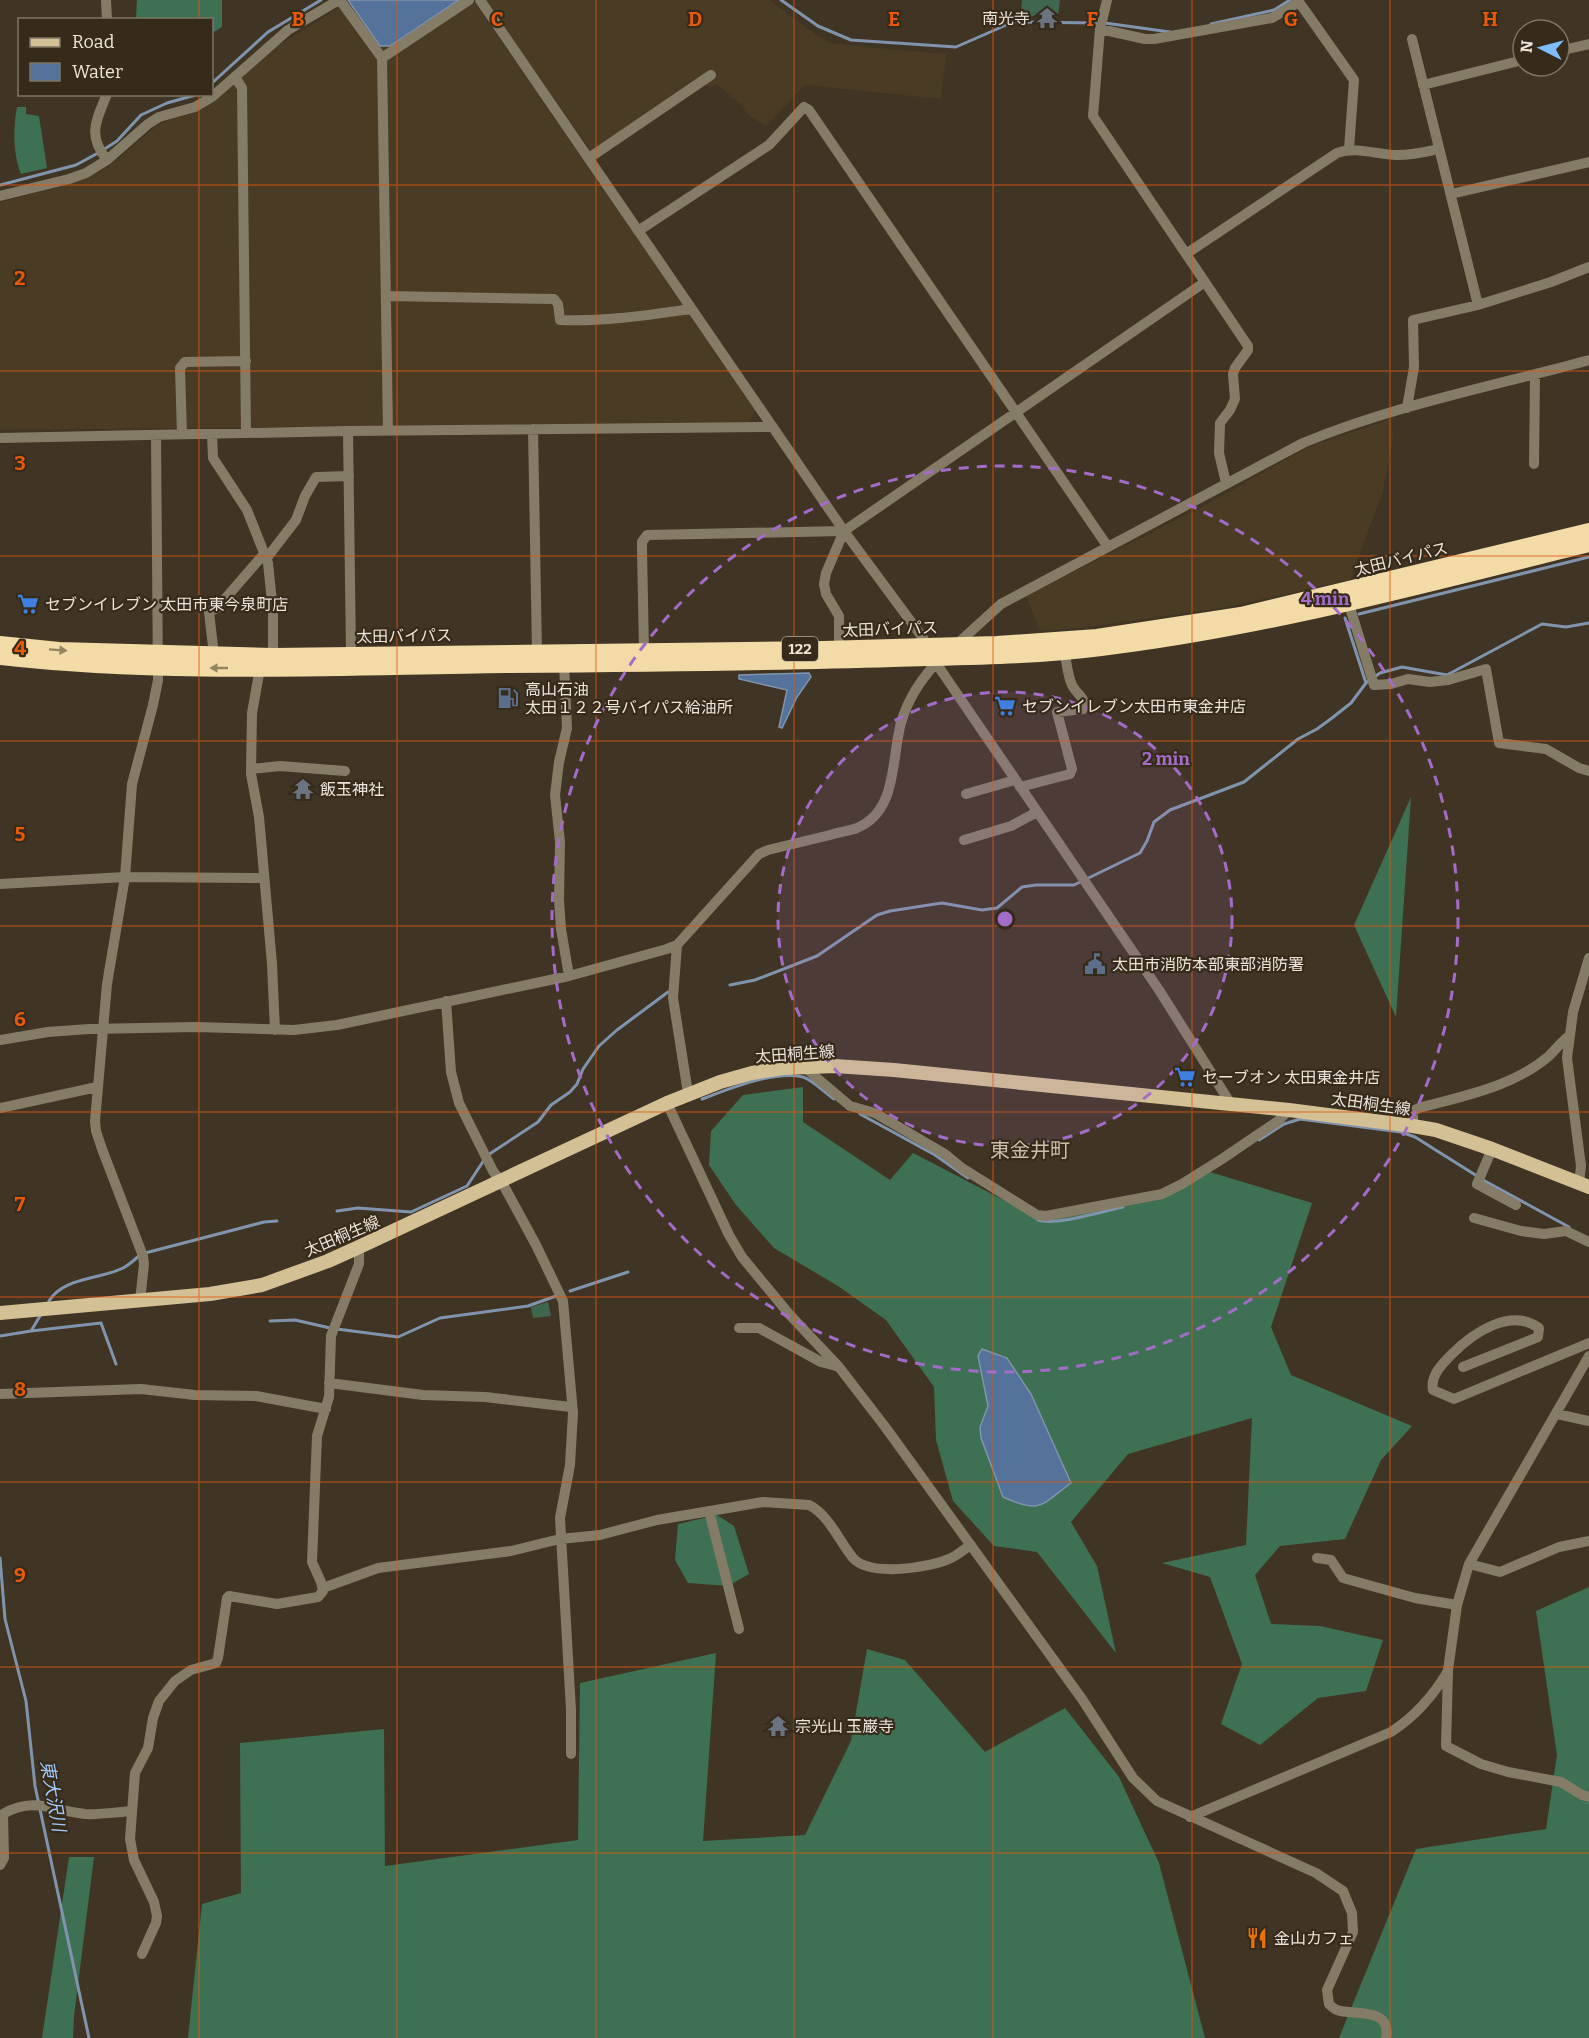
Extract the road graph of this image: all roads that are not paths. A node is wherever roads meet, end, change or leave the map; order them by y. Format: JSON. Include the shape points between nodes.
{"nodes":[{"id":1,"x":106,"y":0,"type":"edge"},
{"id":2,"x":340,"y":0,"type":"edge"},
{"id":3,"x":469,"y":0,"type":"edge"},
{"id":4,"x":480,"y":0,"type":"edge"},
{"id":5,"x":1107,"y":0,"type":"edge"},
{"id":6,"x":106,"y":18,"type":"edge"},
{"id":7,"x":1100,"y":29,"type":"junction"},
{"id":8,"x":1412,"y":39,"type":"dead end"},
{"id":9,"x":1589,"y":44,"type":"edge"},
{"id":10,"x":1571,"y":48,"type":"edge"},
{"id":11,"x":382,"y":58,"type":"junction"},
{"id":12,"x":1511,"y":63,"type":"edge"},
{"id":13,"x":711,"y":75,"type":"dead end"},
{"id":14,"x":235,"y":77,"type":"junction"},
{"id":15,"x":1423,"y":85,"type":"junction"},
{"id":16,"x":106,"y":96,"type":"edge"},
{"id":17,"x":1349,"y":149,"type":"junction"},
{"id":18,"x":1439,"y":149,"type":"junction"},
{"id":19,"x":102,"y":154,"type":"junction"},
{"id":20,"x":589,"y":158,"type":"junction"},
{"id":21,"x":1589,"y":162,"type":"edge"},
{"id":22,"x":1451,"y":194,"type":"junction"},
{"id":23,"x":0,"y":196,"type":"edge"},
{"id":24,"x":639,"y":231,"type":"junction"},
{"id":25,"x":1186,"y":254,"type":"junction"},
{"id":26,"x":1589,"y":267,"type":"edge"},
{"id":27,"x":1205,"y":282,"type":"junction"},
{"id":28,"x":386,"y":296,"type":"junction"},
{"id":29,"x":1478,"y":305,"type":"junction"},
{"id":30,"x":691,"y":309,"type":"junction"},
{"id":31,"x":1589,"y":360,"type":"edge"},
{"id":32,"x":246,"y":362,"type":"junction"},
{"id":33,"x":1535,"y":375,"type":"junction"},
{"id":34,"x":1407,"y":408,"type":"junction"},
{"id":35,"x":1016,"y":412,"type":"junction"},
{"id":36,"x":773,"y":427,"type":"junction"},
{"id":37,"x":533,"y":429,"type":"junction"},
{"id":38,"x":348,"y":431,"type":"junction"},
{"id":39,"x":388,"y":431,"type":"junction"},
{"id":40,"x":246,"y":433,"type":"junction"},
{"id":41,"x":182,"y":434,"type":"junction"},
{"id":42,"x":212,"y":434,"type":"junction"},
{"id":43,"x":156,"y":435,"type":"junction"},
{"id":44,"x":0,"y":438,"type":"edge"},
{"id":45,"x":1534,"y":464,"type":"dead end"},
{"id":46,"x":349,"y":476,"type":"junction"},
{"id":47,"x":1226,"y":483,"type":"junction"},
{"id":48,"x":844,"y":531,"type":"junction"},
{"id":49,"x":1589,"y":531,"type":"edge"},
{"id":50,"x":1589,"y":544,"type":"edge"},
{"id":51,"x":1108,"y":547,"type":"junction"},
{"id":52,"x":265,"y":556,"type":"junction"},
{"id":53,"x":1347,"y":604,"type":"junction"},
{"id":54,"x":0,"y":644,"type":"edge"},
{"id":55,"x":956,"y":645,"type":"junction"},
{"id":56,"x":839,"y":648,"type":"junction"},
{"id":57,"x":644,"y":651,"type":"junction"},
{"id":58,"x":1064,"y":651,"type":"junction"},
{"id":59,"x":537,"y":652,"type":"junction"},
{"id":60,"x":214,"y":655,"type":"junction"},
{"id":61,"x":351,"y":655,"type":"junction"},
{"id":62,"x":273,"y":656,"type":"junction"},
{"id":63,"x":934,"y":656,"type":"junction"},
{"id":64,"x":0,"y":657,"type":"edge"},
{"id":65,"x":159,"y":661,"type":"junction"},
{"id":66,"x":564,"y":664,"type":"junction"},
{"id":67,"x":260,"y":668,"type":"junction"},
{"id":68,"x":251,"y":769,"type":"junction"},
{"id":69,"x":345,"y":771,"type":"dead end"},
{"id":70,"x":1589,"y":771,"type":"edge"},
{"id":71,"x":1018,"y":784,"type":"junction"},
{"id":72,"x":966,"y":794,"type":"dead end"},
{"id":73,"x":1037,"y":812,"type":"junction"},
{"id":74,"x":964,"y":840,"type":"dead end"},
{"id":75,"x":125,"y":877,"type":"junction"},
{"id":76,"x":264,"y":878,"type":"junction"},
{"id":77,"x":0,"y":884,"type":"edge"},
{"id":78,"x":677,"y":945,"type":"junction"},
{"id":79,"x":1589,"y":958,"type":"edge"},
{"id":80,"x":569,"y":976,"type":"junction"},
{"id":81,"x":446,"y":1001,"type":"junction"},
{"id":82,"x":103,"y":1029,"type":"junction"},
{"id":83,"x":275,"y":1030,"type":"junction"},
{"id":84,"x":1569,"y":1036,"type":"junction"},
{"id":85,"x":0,"y":1040,"type":"edge"},
{"id":86,"x":804,"y":1067,"type":"junction"},
{"id":87,"x":98,"y":1086,"type":"junction"},
{"id":88,"x":688,"y":1093,"type":"junction"},
{"id":89,"x":1229,"y":1101,"type":"dead end"},
{"id":90,"x":667,"y":1103,"type":"junction"},
{"id":91,"x":0,"y":1108,"type":"edge"},
{"id":92,"x":1289,"y":1110,"type":"junction"},
{"id":93,"x":1413,"y":1126,"type":"junction"},
{"id":94,"x":1492,"y":1149,"type":"junction"},
{"id":95,"x":500,"y":1181,"type":"junction"},
{"id":96,"x":1584,"y":1185,"type":"edge"},
{"id":97,"x":1516,"y":1205,"type":"dead end"},
{"id":98,"x":1474,"y":1218,"type":"dead end"},
{"id":99,"x":1589,"y":1242,"type":"edge"},
{"id":100,"x":359,"y":1247,"type":"junction"},
{"id":101,"x":140,"y":1301,"type":"junction"},
{"id":102,"x":0,"y":1313,"type":"edge"},
{"id":103,"x":739,"y":1328,"type":"dead end"},
{"id":104,"x":1589,"y":1343,"type":"edge"},
{"id":105,"x":1589,"y":1356,"type":"edge"},
{"id":106,"x":839,"y":1367,"type":"junction"},
{"id":107,"x":1463,"y":1367,"type":"dead end"},
{"id":108,"x":329,"y":1383,"type":"junction"},
{"id":109,"x":0,"y":1394,"type":"edge"},
{"id":110,"x":571,"y":1407,"type":"junction"},
{"id":111,"x":326,"y":1409,"type":"junction"},
{"id":112,"x":1557,"y":1414,"type":"junction"},
{"id":113,"x":1589,"y":1421,"type":"edge"},
{"id":114,"x":708,"y":1511,"type":"junction"},
{"id":115,"x":560,"y":1539,"type":"junction"},
{"id":116,"x":1589,"y":1541,"type":"edge"},
{"id":117,"x":970,"y":1545,"type":"junction"},
{"id":118,"x":1317,"y":1558,"type":"dead end"},
{"id":119,"x":1469,"y":1564,"type":"junction"},
{"id":120,"x":322,"y":1588,"type":"junction"},
{"id":121,"x":1457,"y":1605,"type":"junction"},
{"id":122,"x":739,"y":1629,"type":"dead end"},
{"id":123,"x":1448,"y":1670,"type":"junction"},
{"id":124,"x":571,"y":1754,"type":"dead end"},
{"id":125,"x":1589,"y":1797,"type":"edge"},
{"id":126,"x":132,"y":1811,"type":"junction"},
{"id":127,"x":1190,"y":1817,"type":"junction"},
{"id":128,"x":0,"y":1865,"type":"edge"},
{"id":129,"x":142,"y":1954,"type":"dead end"},
{"id":130,"x":1386,"y":2038,"type":"edge"}],
"edges":[{"from":1,"to":6,"type":"street"},
{"from":2,"to":11,"type":"street"},
{"from":2,"to":14,"type":"street","via":[[288,30]]},
{"from":3,"to":11,"type":"street"},
{"from":4,"to":20,"type":"street"},
{"from":5,"to":7,"type":"street"},
{"from":7,"to":17,"type":"street","via":[[1154,39],[1272,18],[1299,2],[1354,80]]},
{"from":7,"to":25,"type":"street","via":[[1093,116]]},
{"from":8,"to":15,"type":"street"},
{"from":9,"to":10,"type":"street"},
{"from":11,"to":28,"type":"street"},
{"from":12,"to":15,"type":"street"},
{"from":13,"to":20,"type":"street"},
{"from":14,"to":19,"type":"street","via":[[195,108],[159,117]]},
{"from":14,"to":32,"type":"street","via":[[242,88]]},
{"from":15,"to":18,"type":"street"},
{"from":16,"to":19,"type":"street","via":[[94,136]]},
{"from":17,"to":18,"type":"street","via":[[1396,155]]},
{"from":17,"to":25,"type":"street","via":[[1337,153]]},
{"from":18,"to":22,"type":"street"},
{"from":19,"to":23,"type":"street","via":[[86,173]]},
{"from":20,"to":24,"type":"street"},
{"from":21,"to":22,"type":"street"},
{"from":22,"to":29,"type":"street"},
{"from":24,"to":30,"type":"street"},
{"from":24,"to":35,"type":"street","via":[[769,145],[804,107]]},
{"from":25,"to":27,"type":"street"},
{"from":26,"to":29,"type":"street"},
{"from":27,"to":35,"type":"street"},
{"from":27,"to":47,"type":"street","via":[[1248,346],[1233,374],[1235,399],[1220,423]]},
{"from":28,"to":30,"type":"street","via":[[554,299],[560,320],[577,321]]},
{"from":28,"to":39,"type":"street"},
{"from":29,"to":34,"type":"street","via":[[1413,320],[1414,367]]},
{"from":30,"to":36,"type":"street"},
{"from":31,"to":33,"type":"street"},
{"from":32,"to":40,"type":"street"},
{"from":32,"to":41,"type":"street","via":[[185,362],[180,368]]},
{"from":33,"to":34,"type":"street"},
{"from":33,"to":45,"type":"street"},
{"from":34,"to":47,"type":"street","via":[[1303,443]]},
{"from":35,"to":48,"type":"street"},
{"from":35,"to":51,"type":"street"},
{"from":36,"to":37,"type":"street"},
{"from":36,"to":48,"type":"street"},
{"from":37,"to":39,"type":"street"},
{"from":37,"to":59,"type":"street"},
{"from":38,"to":39,"type":"street"},
{"from":38,"to":40,"type":"street"},
{"from":38,"to":46,"type":"street"},
{"from":40,"to":42,"type":"street"},
{"from":41,"to":42,"type":"street"},
{"from":41,"to":43,"type":"street"},
{"from":42,"to":52,"type":"street","via":[[213,458],[247,510]]},
{"from":43,"to":44,"type":"street"},
{"from":43,"to":65,"type":"street"},
{"from":46,"to":52,"type":"street","via":[[316,477],[296,520]]},
{"from":46,"to":61,"type":"street"},
{"from":47,"to":51,"type":"street"},
{"from":48,"to":56,"type":"street","via":[[824,585],[839,616]]},
{"from":48,"to":57,"type":"street","via":[[647,535],[642,542]]},
{"from":48,"to":63,"type":"street"},
{"from":49,"to":55,"type":"highway","name":"太田バイパス","number":"122","via":[[1224,618],[1097,637]]},
{"from":50,"to":53,"type":"highway","name":"太田バイパス","number":"122"},
{"from":51,"to":55,"type":"street","via":[[1001,604]]},
{"from":52,"to":60,"type":"street","via":[[209,612]]},
{"from":52,"to":62,"type":"street","via":[[273,612]]},
{"from":53,"to":58,"type":"highway","name":"太田バイパス","number":"122","via":[[1201,634]]},
{"from":53,"to":70,"type":"street","via":[[1374,685],[1408,679],[1448,680],[1486,669],[1499,743],[1546,749]]},
{"from":54,"to":65,"type":"highway","name":"太田バイパス","number":"122","one_way":true},
{"from":55,"to":63,"type":"highway","name":"太田バイパス","number":"122"},
{"from":56,"to":57,"type":"highway","name":"太田バイパス","number":"122"},
{"from":56,"to":63,"type":"highway","name":"太田バイパス","number":"122"},
{"from":57,"to":59,"type":"highway","name":"太田バイパス","number":"122"},
{"from":58,"to":63,"type":"highway","name":"太田バイパス","number":"122","via":[[996,657]]},
{"from":58,"to":71,"type":"street","via":[[1072,685],[1085,705],[1083,710],[1057,712],[1072,769],[1070,774]]},
{"from":59,"to":61,"type":"highway","name":"太田バイパス","number":"122"},
{"from":60,"to":62,"type":"highway","name":"太田バイパス","number":"122"},
{"from":60,"to":65,"type":"highway","name":"太田バイパス","number":"122"},
{"from":61,"to":62,"type":"highway","name":"太田バイパス","number":"122"},
{"from":63,"to":66,"type":"highway","name":"太田バイパス","number":"122"},
{"from":63,"to":71,"type":"street"},
{"from":63,"to":78,"type":"street","via":[[907,706],[888,794],[875,816],[857,828],[759,854]]},
{"from":64,"to":65,"type":"highway","name":"太田バイパス","number":"122","via":[[57,664]]},
{"from":67,"to":65,"type":"highway","name":"太田バイパス","number":"122","one_way":true},
{"from":65,"to":75,"type":"street","via":[[153,705],[132,784]]},
{"from":66,"to":67,"type":"highway","name":"太田バイパス","number":"122"},
{"from":66,"to":80,"type":"street","via":[[567,728],[555,795],[561,929]]},
{"from":67,"to":68,"type":"street","via":[[252,713]]},
{"from":68,"to":69,"type":"street","via":[[280,766]]},
{"from":68,"to":76,"type":"street"},
{"from":71,"to":72,"type":"street"},
{"from":71,"to":73,"type":"street"},
{"from":73,"to":74,"type":"street","via":[[1011,826]]},
{"from":73,"to":89,"type":"street","via":[[1159,990]]},
{"from":75,"to":76,"type":"street"},
{"from":75,"to":77,"type":"street"},
{"from":75,"to":82,"type":"street"},
{"from":76,"to":83,"type":"street"},
{"from":78,"to":80,"type":"street"},
{"from":78,"to":88,"type":"street","via":[[673,998]]},
{"from":79,"to":84,"type":"street"},
{"from":80,"to":81,"type":"street"},
{"from":81,"to":83,"type":"street","via":[[337,1024]]},
{"from":81,"to":95,"type":"street","via":[[451,1072],[459,1103]]},
{"from":82,"to":83,"type":"street"},
{"from":82,"to":85,"type":"street"},
{"from":82,"to":87,"type":"street"},
{"from":84,"to":93,"type":"street","via":[[1548,1056],[1488,1090],[1413,1111]]},
{"from":84,"to":96,"type":"street","via":[[1568,1072]]},
{"from":86,"to":88,"type":"main road","name":"太田桐生線","via":[[752,1073]]},
{"from":86,"to":92,"type":"main road","name":"太田桐生線","via":[[894,1070]]},
{"from":86,"to":92,"type":"street","via":[[850,1106],[875,1113],[1037,1215],[1162,1194],[1222,1159]]},
{"from":87,"to":91,"type":"street"},
{"from":87,"to":101,"type":"street","via":[[96,1131],[142,1253]]},
{"from":88,"to":90,"type":"main road","name":"太田桐生線"},
{"from":90,"to":95,"type":"main road","name":"太田桐生線"},
{"from":90,"to":106,"type":"street","via":[[738,1252]]},
{"from":92,"to":93,"type":"main road","name":"太田桐生線"},
{"from":93,"to":94,"type":"main road","name":"太田桐生線"},
{"from":94,"to":96,"type":"main road","name":"太田桐生線"},
{"from":94,"to":97,"type":"street","via":[[1476,1184]]},
{"from":95,"to":100,"type":"main road","name":"太田桐生線"},
{"from":95,"to":110,"type":"street","via":[[560,1293]]},
{"from":98,"to":99,"type":"street","via":[[1521,1231],[1566,1231]]},
{"from":100,"to":101,"type":"main road","name":"太田桐生線","via":[[262,1285]]},
{"from":100,"to":108,"type":"street","via":[[359,1264],[332,1329]]},
{"from":101,"to":102,"type":"main road","name":"太田桐生線"},
{"from":103,"to":106,"type":"street","via":[[759,1328],[821,1362]]},
{"from":104,"to":107,"type":"street","via":[[1454,1399],[1433,1390],[1440,1367],[1477,1333],[1516,1320],[1531,1321],[1539,1328],[1538,1337]]},
{"from":105,"to":112,"type":"street"},
{"from":106,"to":117,"type":"street"},
{"from":108,"to":110,"type":"street"},
{"from":108,"to":111,"type":"street"},
{"from":109,"to":111,"type":"street","via":[[141,1389],[255,1396]]},
{"from":110,"to":115,"type":"street","via":[[570,1465]]},
{"from":111,"to":120,"type":"street","via":[[317,1436],[312,1539],[312,1562]]},
{"from":112,"to":113,"type":"street"},
{"from":112,"to":119,"type":"street"},
{"from":114,"to":115,"type":"street","via":[[600,1535]]},
{"from":114,"to":117,"type":"street","via":[[763,1502],[809,1505],[861,1565],[873,1568],[927,1565],[951,1558]]},
{"from":114,"to":122,"type":"street"},
{"from":115,"to":120,"type":"street","via":[[511,1551],[378,1568]]},
{"from":115,"to":124,"type":"street"},
{"from":116,"to":119,"type":"street","via":[[1559,1547],[1500,1572]]},
{"from":117,"to":127,"type":"street","via":[[1082,1699],[1133,1778],[1157,1801]]},
{"from":118,"to":121,"type":"street","via":[[1331,1560],[1342,1578]]},
{"from":119,"to":121,"type":"street"},
{"from":120,"to":126,"type":"street","via":[[318,1597],[277,1604],[227,1598],[216,1663],[191,1670],[175,1681],[159,1701],[148,1748],[135,1773]]},
{"from":121,"to":123,"type":"street"},
{"from":123,"to":125,"type":"street","via":[[1446,1746],[1481,1764],[1561,1782]]},
{"from":123,"to":127,"type":"street","via":[[1419,1711],[1391,1732]]},
{"from":126,"to":128,"type":"street","via":[[88,1814],[47,1805],[15,1807],[3,1814],[4,1858]]},
{"from":126,"to":129,"type":"street","via":[[130,1839],[134,1860],[157,1909],[156,1923]]},
{"from":127,"to":130,"type":"street","via":[[1316,1873],[1343,1891],[1352,1913],[1353,1932],[1327,1990],[1329,2004],[1337,2010],[1373,2014],[1383,2023]]}]}
